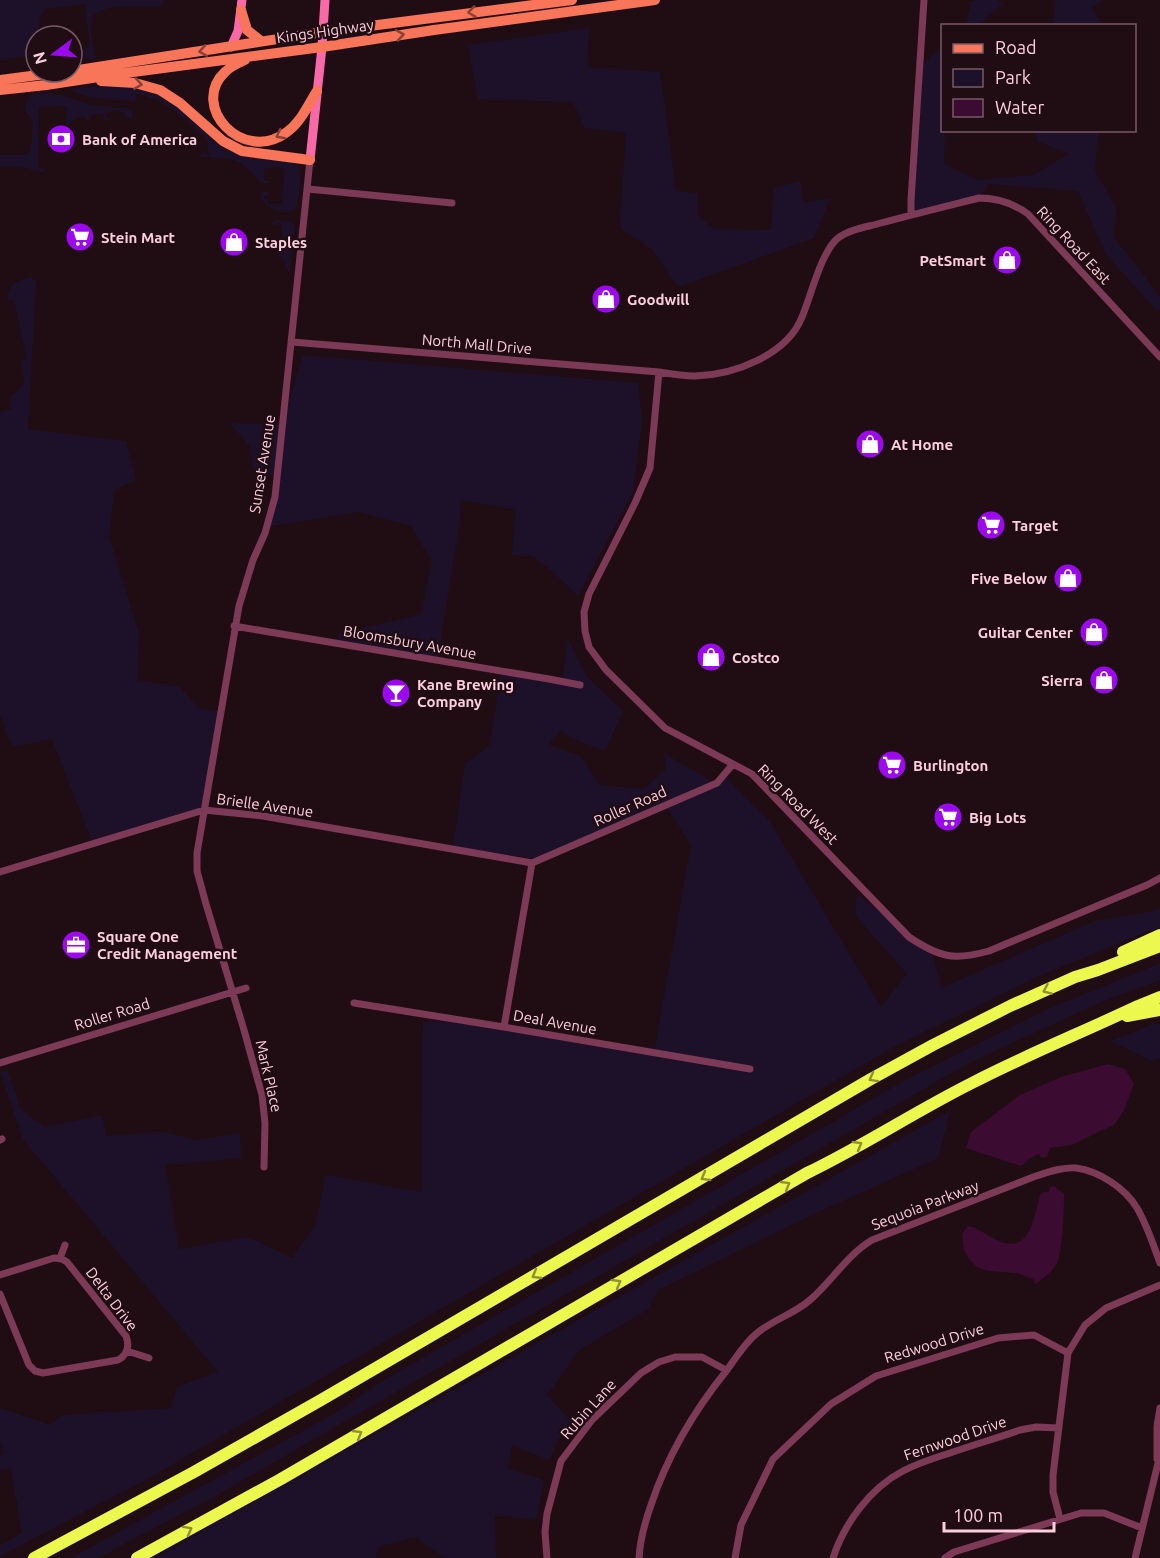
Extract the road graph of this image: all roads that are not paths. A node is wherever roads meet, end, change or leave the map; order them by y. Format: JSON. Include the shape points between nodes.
{"nodes":[{"id":1,"x":325,"y":0,"type":"edge"},
{"id":2,"x":572,"y":0,"type":"edge"},
{"id":3,"x":655,"y":0,"type":"edge"},
{"id":4,"x":924,"y":0,"type":"edge"},
{"id":5,"x":242,"y":5,"type":"edge"},
{"id":6,"x":323,"y":32,"type":"junction"},
{"id":7,"x":261,"y":41,"type":"junction"},
{"id":8,"x":231,"y":47,"type":"junction"},
{"id":9,"x":322,"y":47,"type":"junction"},
{"id":10,"x":252,"y":57,"type":"junction"},
{"id":11,"x":84,"y":68,"type":"edge"},
{"id":12,"x":24,"y":77,"type":"edge"},
{"id":13,"x":0,"y":80,"type":"edge"},
{"id":14,"x":84,"y":80,"type":"edge"},
{"id":15,"x":84,"y":81,"type":"edge"},
{"id":16,"x":53,"y":84,"type":"edge"},
{"id":17,"x":0,"y":90,"type":"edge"},
{"id":18,"x":317,"y":91,"type":"junction"},
{"id":19,"x":310,"y":160,"type":"junction"},
{"id":20,"x":308,"y":189,"type":"junction"},
{"id":21,"x":452,"y":203,"type":"dead end"},
{"id":22,"x":911,"y":215,"type":"junction"},
{"id":23,"x":292,"y":342,"type":"junction"},
{"id":24,"x":1160,"y":357,"type":"edge"},
{"id":25,"x":658,"y":372,"type":"junction"},
{"id":26,"x":234,"y":626,"type":"junction"},
{"id":27,"x":580,"y":685,"type":"dead end"},
{"id":28,"x":733,"y":764,"type":"junction"},
{"id":29,"x":204,"y":810,"type":"junction"},
{"id":30,"x":532,"y":863,"type":"junction"},
{"id":31,"x":0,"y":872,"type":"edge"},
{"id":32,"x":1160,"y":878,"type":"edge"},
{"id":33,"x":1160,"y":935,"type":"edge"},
{"id":34,"x":1160,"y":946,"type":"edge"},
{"id":35,"x":1075,"y":977,"type":"junction"},
{"id":36,"x":246,"y":988,"type":"dead end"},
{"id":37,"x":232,"y":992,"type":"junction"},
{"id":38,"x":1160,"y":997,"type":"edge"},
{"id":39,"x":354,"y":1003,"type":"dead end"},
{"id":40,"x":1160,"y":1010,"type":"edge"},
{"id":41,"x":1108,"y":1020,"type":"junction"},
{"id":42,"x":504,"y":1027,"type":"junction"},
{"id":43,"x":0,"y":1063,"type":"edge"},
{"id":44,"x":750,"y":1069,"type":"dead end"},
{"id":45,"x":264,"y":1167,"type":"dead end"},
{"id":46,"x":65,"y":1245,"type":"dead end"},
{"id":47,"x":60,"y":1258,"type":"junction"},
{"id":48,"x":1160,"y":1263,"type":"edge"},
{"id":49,"x":0,"y":1275,"type":"edge"},
{"id":50,"x":1160,"y":1286,"type":"edge"},
{"id":51,"x":0,"y":1294,"type":"edge"},
{"id":52,"x":127,"y":1351,"type":"junction"},
{"id":53,"x":1068,"y":1353,"type":"junction"},
{"id":54,"x":149,"y":1358,"type":"dead end"},
{"id":55,"x":726,"y":1370,"type":"junction"},
{"id":56,"x":1160,"y":1408,"type":"edge"},
{"id":57,"x":1059,"y":1428,"type":"junction"},
{"id":58,"x":1160,"y":1455,"type":"edge"},
{"id":59,"x":1157,"y":1466,"type":"junction"},
{"id":60,"x":1060,"y":1519,"type":"junction"},
{"id":61,"x":1142,"y":1528,"type":"junction"},
{"id":62,"x":34,"y":1558,"type":"edge"},
{"id":63,"x":137,"y":1558,"type":"edge"},
{"id":64,"x":547,"y":1558,"type":"edge"},
{"id":65,"x":639,"y":1558,"type":"edge"},
{"id":66,"x":735,"y":1558,"type":"edge"},
{"id":67,"x":833,"y":1558,"type":"edge"},
{"id":68,"x":945,"y":1558,"type":"edge"},
{"id":69,"x":1135,"y":1558,"type":"edge"}],
"edges":[{"from":1,"to":6,"type":"street","name":"Sunset Avenue"},
{"from":2,"to":6,"type":"main road","name":"Kings Highway","one_way":true},
{"from":9,"to":3,"type":"main road","name":"Kings Highway","one_way":true},
{"from":4,"to":22,"type":"street"},
{"from":5,"to":7,"type":"main road","via":[[247,30]]},
{"from":5,"to":8,"type":"street"},
{"from":6,"to":7,"type":"main road","name":"Kings Highway"},
{"from":6,"to":9,"type":"street","name":"Sunset Avenue"},
{"from":7,"to":8,"type":"main road","name":"Kings Highway"},
{"from":8,"to":11,"type":"main road","name":"Kings Highway","one_way":true},
{"from":9,"to":10,"type":"main road","name":"Kings Highway"},
{"from":9,"to":18,"type":"street","name":"Sunset Avenue"},
{"from":10,"to":14,"type":"main road","name":"Kings Highway"},
{"from":18,"to":10,"type":"main road","one_way":true,"via":[[298,122],[281,136],[260,142],[238,136],[219,117],[214,91],[224,72]]},
{"from":12,"to":13,"type":"main road"},
{"from":15,"to":19,"type":"main road","one_way":true,"via":[[135,83],[153,88],[180,103],[233,147]]},
{"from":16,"to":17,"type":"main road","name":"Kings Highway"},
{"from":18,"to":19,"type":"street","name":"Sunset Avenue"},
{"from":19,"to":20,"type":"street","name":"Sunset Avenue"},
{"from":20,"to":21,"type":"street"},
{"from":20,"to":23,"type":"street","name":"Sunset Avenue"},
{"from":22,"to":24,"type":"street","name":"Ring Road East","via":[[979,198],[1016,206]]},
{"from":22,"to":25,"type":"street","name":"Ring Road East","via":[[856,230],[833,244],[798,327],[777,349],[718,373],[694,376]]},
{"from":23,"to":25,"type":"street","name":"North Mall Drive"},
{"from":23,"to":26,"type":"street","name":"Sunset Avenue","via":[[275,497]]},
{"from":25,"to":28,"type":"street","name":"Ring Road West","via":[[650,468],[589,594],[584,612],[585,631],[597,659],[665,728]]},
{"from":26,"to":27,"type":"street","name":"Bloomsbury Avenue"},
{"from":26,"to":29,"type":"street","name":"Sunset Avenue"},
{"from":28,"to":30,"type":"street","name":"Roller Road","via":[[717,783]]},
{"from":28,"to":32,"type":"street","name":"Ring Road West","via":[[752,774],[909,937],[928,950],[947,956],[968,957],[989,951]]},
{"from":29,"to":30,"type":"street","name":"Brielle Avenue","via":[[262,816]]},
{"from":29,"to":31,"type":"street","name":"Brielle Avenue"},
{"from":29,"to":37,"type":"street","name":"Sunset Avenue","via":[[197,872]]},
{"from":30,"to":42,"type":"street"},
{"from":33,"to":35,"type":"highway"},
{"from":34,"to":35,"type":"highway"},
{"from":35,"to":62,"type":"highway","one_way":true,"via":[[973,1024],[892,1068],[302,1411]]},
{"from":36,"to":37,"type":"street","name":"Roller Road"},
{"from":37,"to":43,"type":"street","name":"Roller Road"},
{"from":37,"to":45,"type":"street","name":"Mark Place","via":[[262,1095]]},
{"from":38,"to":41,"type":"highway"},
{"from":39,"to":42,"type":"street","name":"Deal Avenue"},
{"from":40,"to":41,"type":"highway"},
{"from":63,"to":41,"type":"highway","one_way":true,"via":[[290,1474],[908,1117],[991,1073]]},
{"from":42,"to":44,"type":"street","name":"Deal Avenue"},
{"from":46,"to":47,"type":"street"},
{"from":47,"to":49,"type":"street"},
{"from":47,"to":52,"type":"street","name":"Delta Drive","via":[[126,1336]]},
{"from":48,"to":55,"type":"street","name":"Sequoia Parkway","via":[[1143,1219],[1122,1190],[1095,1173],[1058,1169],[872,1240],[851,1255],[807,1303],[757,1333]]},
{"from":50,"to":53,"type":"street","via":[[1106,1308],[1085,1325]]},
{"from":51,"to":52,"type":"street","name":"Delta Drive","via":[[35,1371],[43,1373],[118,1360]]},
{"from":52,"to":54,"type":"street"},
{"from":53,"to":57,"type":"street"},
{"from":53,"to":66,"type":"street","name":"Redwood Drive","via":[[1034,1335],[998,1338],[867,1381],[831,1404],[773,1459],[741,1525]]},
{"from":55,"to":64,"type":"street","name":"Rubin Lane","via":[[702,1357],[675,1356],[641,1373],[592,1420],[561,1461],[547,1514]]},
{"from":55,"to":65,"type":"street","name":"Sequoia Parkway","via":[[691,1418],[672,1453],[645,1522]]},
{"from":56,"to":59,"type":"street"},
{"from":57,"to":60,"type":"street","via":[[1053,1492]]},
{"from":57,"to":67,"type":"street","name":"Fernwood Drive","via":[[1020,1430],[900,1472],[856,1512],[839,1539]]},
{"from":58,"to":59,"type":"street"},
{"from":59,"to":61,"type":"street"},
{"from":60,"to":61,"type":"street","via":[[1081,1513],[1104,1513]]},
{"from":60,"to":68,"type":"street"},
{"from":61,"to":69,"type":"street"}]}
